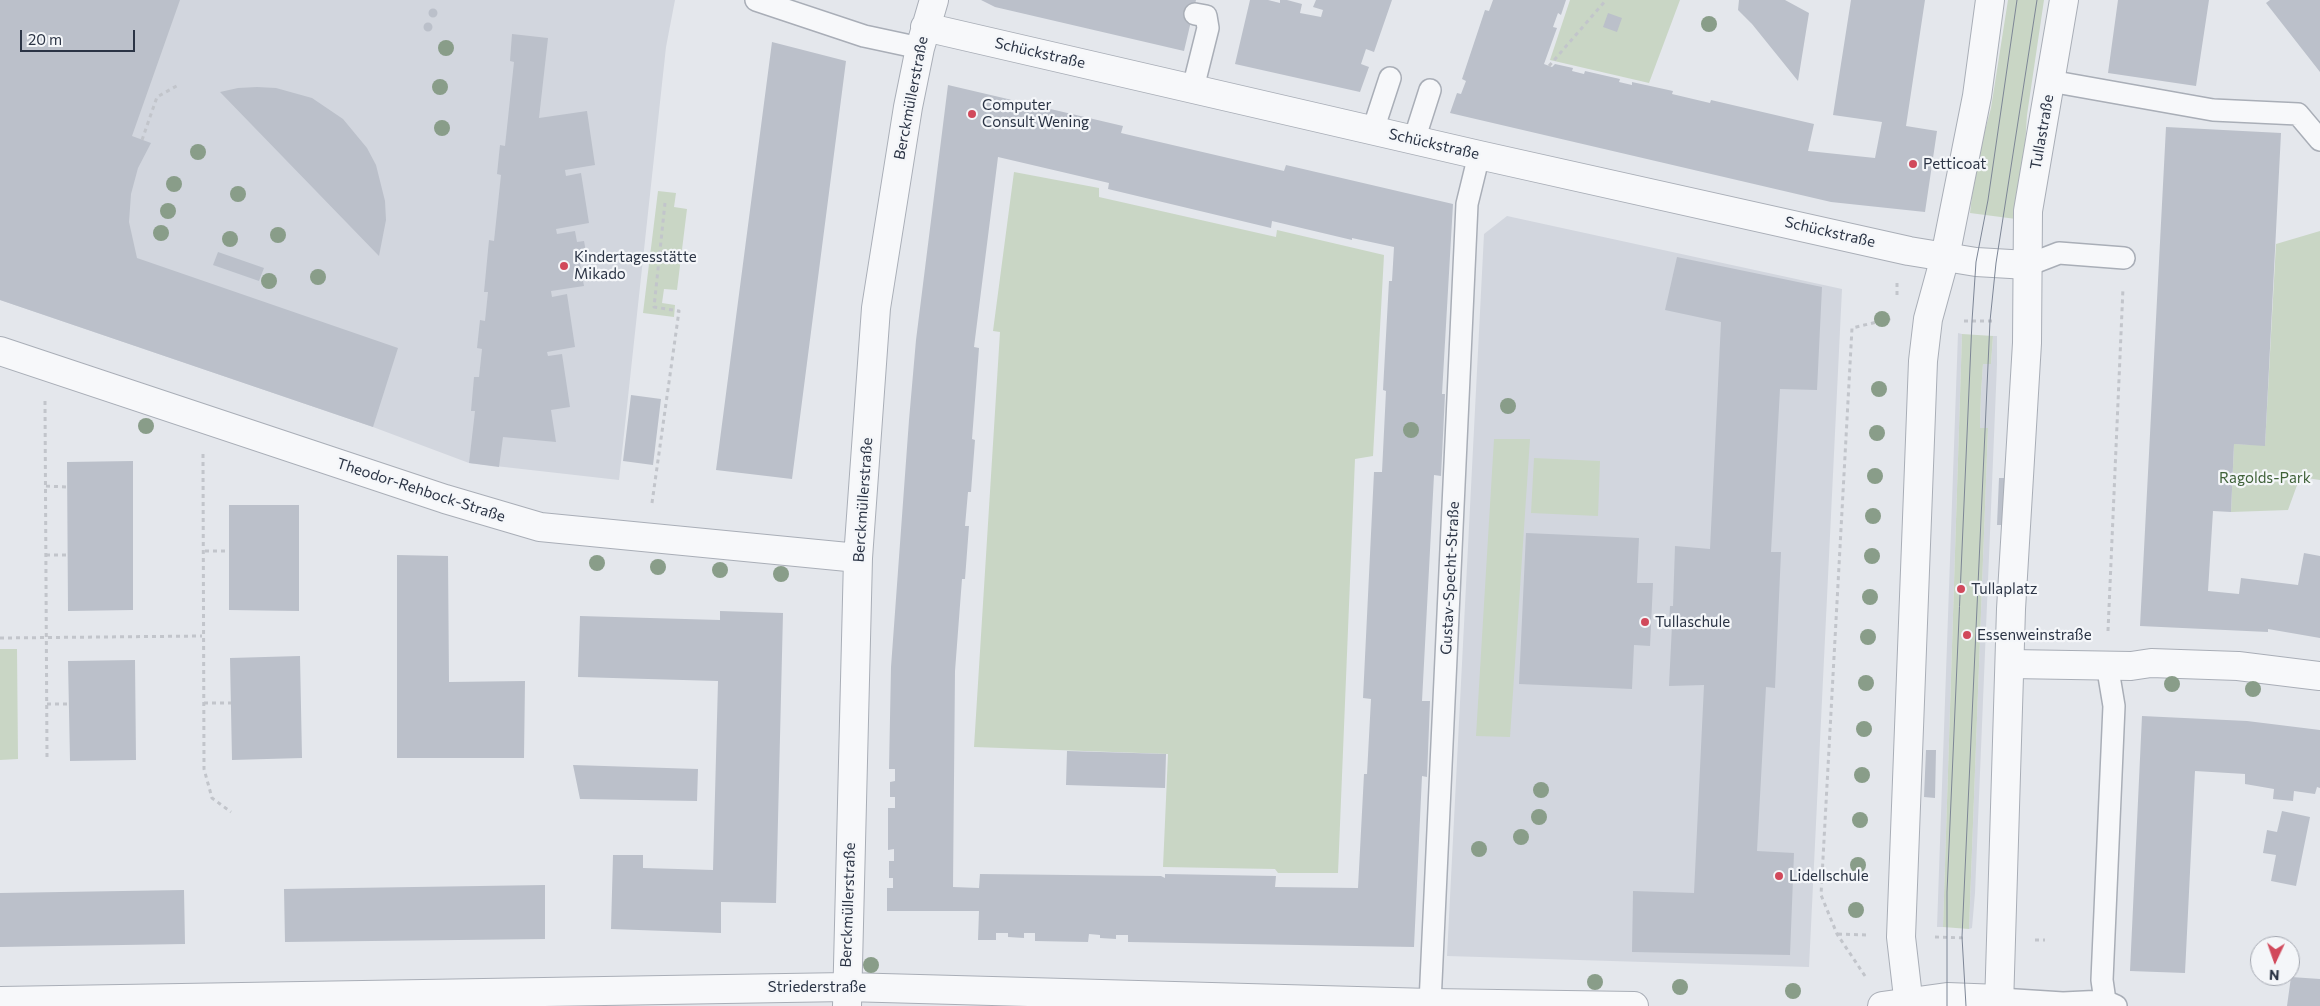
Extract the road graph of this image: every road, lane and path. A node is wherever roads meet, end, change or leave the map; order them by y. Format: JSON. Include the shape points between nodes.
{"nodes":[{"id":1,"x":756,"y":0,"type":"edge"},
{"id":2,"x":934,"y":0,"type":"edge"},
{"id":3,"x":1606,"y":0,"type":"edge"},
{"id":4,"x":1990,"y":0,"type":"edge"},
{"id":5,"x":2064,"y":0,"type":"edge"},
{"id":6,"x":1195,"y":14,"type":"dead end"},
{"id":7,"x":922,"y":38,"type":"junction"},
{"id":8,"x":1549,"y":66,"type":"dead end"},
{"id":9,"x":1390,"y":78,"type":"dead end"},
{"id":10,"x":2050,"y":81,"type":"junction"},
{"id":11,"x":180,"y":84,"type":"dead end"},
{"id":12,"x":1193,"y":88,"type":"junction"},
{"id":13,"x":1430,"y":90,"type":"dead end"},
{"id":14,"x":1373,"y":130,"type":"junction"},
{"id":15,"x":142,"y":140,"type":"dead end"},
{"id":16,"x":1414,"y":140,"type":"junction"},
{"id":17,"x":2320,"y":140,"type":"edge"},
{"id":18,"x":1479,"y":155,"type":"junction"},
{"id":19,"x":665,"y":203,"type":"dead end"},
{"id":20,"x":1909,"y":251,"type":"junction"},
{"id":21,"x":1945,"y":257,"type":"junction"},
{"id":22,"x":2124,"y":258,"type":"joint"},
{"id":23,"x":2028,"y":265,"type":"junction"},
{"id":24,"x":1897,"y":317,"type":"junction"},
{"id":25,"x":1928,"y":319,"type":"junction"},
{"id":26,"x":2027,"y":322,"type":"junction"},
{"id":27,"x":0,"y":351,"type":"edge"},
{"id":28,"x":44,"y":366,"type":"junction"},
{"id":29,"x":204,"y":418,"type":"junction"},
{"id":30,"x":655,"y":482,"type":"dead end"},
{"id":31,"x":46,"y":486,"type":"junction"},
{"id":32,"x":67,"y":487,"type":"dead end"},
{"id":33,"x":205,"y":551,"type":"junction"},
{"id":34,"x":229,"y":551,"type":"dead end"},
{"id":35,"x":46,"y":555,"type":"junction"},
{"id":36,"x":68,"y":555,"type":"dead end"},
{"id":37,"x":858,"y":558,"type":"junction"},
{"id":38,"x":202,"y":636,"type":"junction"},
{"id":39,"x":0,"y":638,"type":"edge"},
{"id":40,"x":47,"y":638,"type":"junction"},
{"id":41,"x":2011,"y":664,"type":"junction"},
{"id":42,"x":2107,"y":664,"type":"junction"},
{"id":43,"x":2320,"y":676,"type":"edge"},
{"id":44,"x":204,"y":703,"type":"junction"},
{"id":45,"x":231,"y":703,"type":"dead end"},
{"id":46,"x":47,"y":704,"type":"junction"},
{"id":47,"x":69,"y":704,"type":"dead end"},
{"id":48,"x":47,"y":758,"type":"dead end"},
{"id":49,"x":231,"y":812,"type":"dead end"},
{"id":50,"x":1838,"y":934,"type":"junction"},
{"id":51,"x":1901,"y":937,"type":"junction"},
{"id":52,"x":2002,"y":939,"type":"junction"},
{"id":53,"x":2045,"y":940,"type":"dead end"},
{"id":54,"x":846,"y":996,"type":"edge"},
{"id":55,"x":679,"y":997,"type":"edge"},
{"id":56,"x":0,"y":1001,"type":"edge"},
{"id":57,"x":1999,"y":1002,"type":"edge"},
{"id":58,"x":1430,"y":1003,"type":"junction"},
{"id":59,"x":2111,"y":1004,"type":"edge"},
{"id":60,"x":1900,"y":1005,"type":"edge"},
{"id":61,"x":1634,"y":1006,"type":"edge"}],
"edges":[{"from":1,"to":7,"type":"lane","via":[[864,36]]},
{"from":2,"to":7,"type":"street","name":"Berckmüllerstraße"},
{"from":3,"to":8,"type":"path"},
{"from":4,"to":21,"type":"street","via":[[1977,96]]},
{"from":5,"to":10,"type":"street","name":"Tullastraße"},
{"from":6,"to":12,"type":"lane","via":[[1206,16],[1208,28]]},
{"from":7,"to":12,"type":"street","name":"Schückstraße"},
{"from":7,"to":37,"type":"street","name":"Berckmüllerstraße","via":[[876,308]]},
{"from":9,"to":14,"type":"lane"},
{"from":10,"to":17,"type":"lane","via":[[2213,110],[2298,114]]},
{"from":10,"to":23,"type":"street","name":"Tullastraße","via":[[2028,211]]},
{"from":11,"to":15,"type":"path","via":[[157,97]]},
{"from":12,"to":14,"type":"street","name":"Schückstraße"},
{"from":13,"to":16,"type":"lane"},
{"from":14,"to":16,"type":"street","name":"Schückstraße"},
{"from":16,"to":18,"type":"street","name":"Schückstraße"},
{"from":18,"to":20,"type":"street","name":"Schückstraße"},
{"from":18,"to":58,"type":"lane","name":"Gustav-Specht-Straße","via":[[1467,204]]},
{"from":19,"to":30,"type":"path","via":[[654,307],[679,311]]},
{"from":20,"to":21,"type":"street","name":"Schückstraße"},
{"from":20,"to":24,"type":"path","via":[[1896,283]]},
{"from":21,"to":23,"type":"street"},
{"from":21,"to":25,"type":"street"},
{"from":22,"to":23,"type":"lane","via":[[2059,254]]},
{"from":22,"to":42,"type":"path"},
{"from":23,"to":26,"type":"street"},
{"from":24,"to":25,"type":"path"},
{"from":24,"to":50,"type":"path","via":[[1852,328],[1821,895]]},
{"from":25,"to":26,"type":"path"},
{"from":25,"to":51,"type":"street","via":[[1923,361]]},
{"from":26,"to":41,"type":"street","via":[[2011,609]]},
{"from":27,"to":28,"type":"street","name":"Theodor-Rehbock-Straße"},
{"from":28,"to":29,"type":"street","name":"Theodor-Rehbock-Straße"},
{"from":28,"to":31,"type":"path"},
{"from":29,"to":33,"type":"path"},
{"from":29,"to":37,"type":"street","name":"Theodor-Rehbock-Straße","via":[[445,499],[540,527]]},
{"from":31,"to":32,"type":"path"},
{"from":31,"to":35,"type":"path"},
{"from":33,"to":34,"type":"path"},
{"from":33,"to":38,"type":"path"},
{"from":35,"to":36,"type":"path"},
{"from":35,"to":40,"type":"path"},
{"from":37,"to":54,"type":"street","name":"Berckmüllerstraße"},
{"from":38,"to":40,"type":"path"},
{"from":38,"to":44,"type":"path"},
{"from":39,"to":40,"type":"path"},
{"from":40,"to":46,"type":"path"},
{"from":41,"to":42,"type":"street"},
{"from":41,"to":52,"type":"street"},
{"from":42,"to":43,"type":"street","via":[[2238,666]]},
{"from":42,"to":59,"type":"lane","via":[[2114,706],[2102,980]]},
{"from":44,"to":45,"type":"path"},
{"from":44,"to":49,"type":"path","via":[[204,769],[212,798]]},
{"from":46,"to":47,"type":"path"},
{"from":46,"to":48,"type":"path"},
{"from":50,"to":51,"type":"path"},
{"from":50,"to":60,"type":"path","via":[[1865,976]]},
{"from":51,"to":52,"type":"path"},
{"from":51,"to":60,"type":"street"},
{"from":52,"to":53,"type":"path"},
{"from":52,"to":57,"type":"street"},
{"from":54,"to":55,"type":"street","name":"Striederstraße"},
{"from":54,"to":58,"type":"street","name":"Striederstraße"},
{"from":55,"to":56,"type":"street","name":"Striederstraße"},
{"from":57,"to":59,"type":"lane"},
{"from":57,"to":60,"type":"street","via":[[1947,998]]},
{"from":58,"to":61,"type":"street","name":"Striederstraße"}]}
